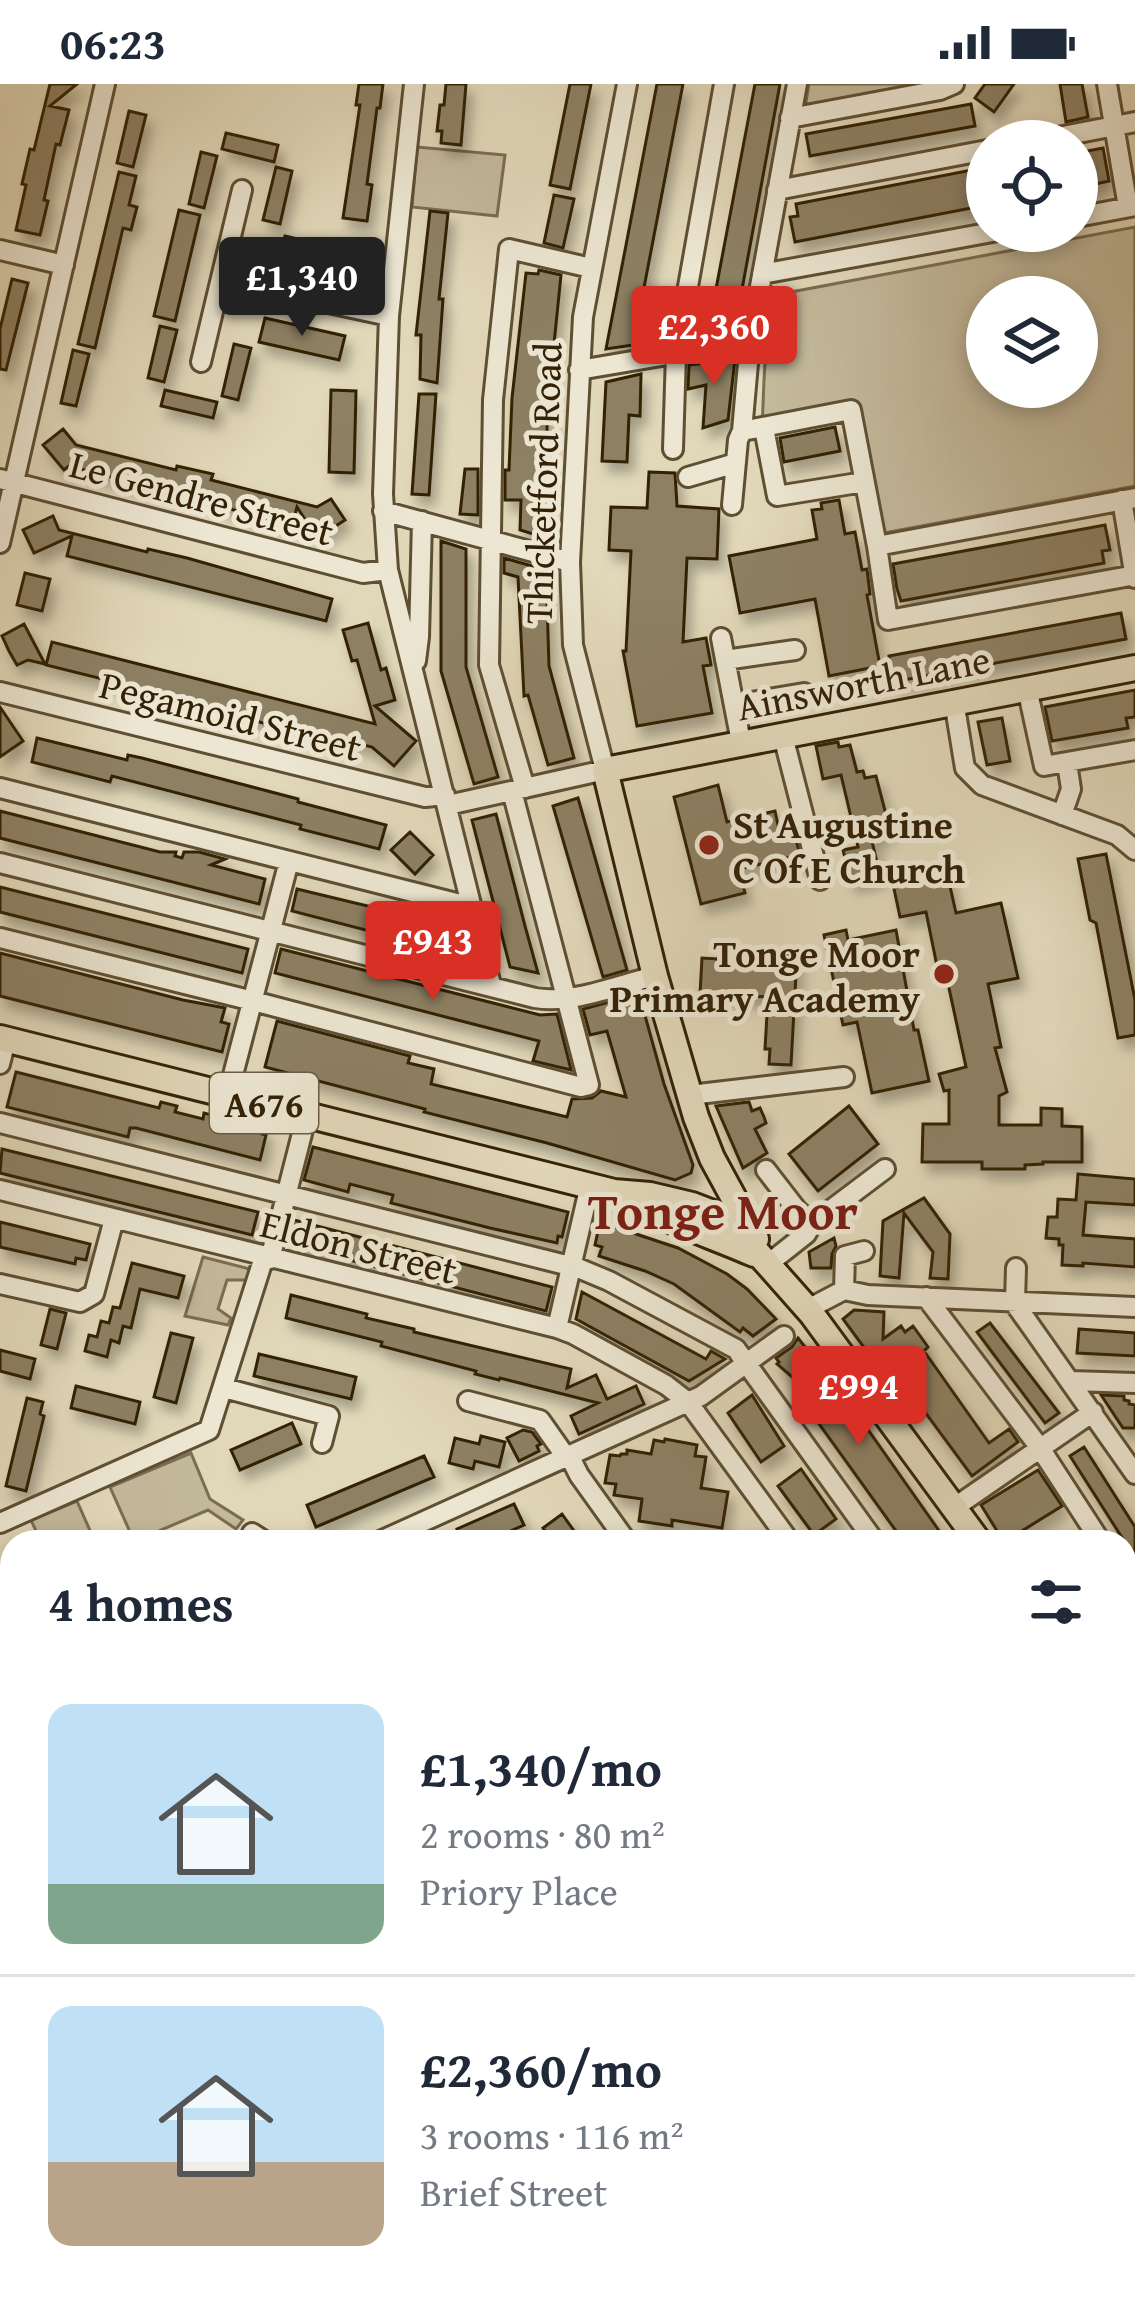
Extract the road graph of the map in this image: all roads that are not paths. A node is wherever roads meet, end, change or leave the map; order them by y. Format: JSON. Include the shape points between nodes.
{"nodes":[{"id":1,"x":105,"y":84,"type":"edge"},
{"id":2,"x":414,"y":84,"type":"edge"},
{"id":3,"x":627,"y":84,"type":"edge"},
{"id":4,"x":724,"y":84,"type":"edge"},
{"id":5,"x":797,"y":84,"type":"edge"},
{"id":6,"x":954,"y":84,"type":"edge"},
{"id":7,"x":1107,"y":84,"type":"edge"},
{"id":8,"x":790,"y":118,"type":"junction"},
{"id":9,"x":1135,"y":122,"type":"edge"},
{"id":10,"x":1114,"y":126,"type":"junction"},
{"id":11,"x":1098,"y":129,"type":"edge"},
{"id":12,"x":966,"y":154,"type":"edge"},
{"id":13,"x":242,"y":190,"type":"dead end"},
{"id":14,"x":777,"y":190,"type":"junction"},
{"id":15,"x":1131,"y":207,"type":"edge"},
{"id":16,"x":1098,"y":213,"type":"edge"},
{"id":17,"x":966,"y":237,"type":"edge"},
{"id":18,"x":0,"y":250,"type":"edge"},
{"id":19,"x":64,"y":265,"type":"junction"},
{"id":20,"x":591,"y":268,"type":"junction"},
{"id":21,"x":762,"y":274,"type":"junction"},
{"id":22,"x":221,"y":280,"type":"junction"},
{"id":23,"x":389,"y":316,"type":"junction"},
{"id":24,"x":750,"y":341,"type":"junction"},
{"id":25,"x":676,"y":354,"type":"junction"},
{"id":26,"x":201,"y":362,"type":"dead end"},
{"id":27,"x":579,"y":370,"type":"junction"},
{"id":28,"x":764,"y":428,"type":"junction"},
{"id":29,"x":742,"y":430,"type":"junction"},
{"id":30,"x":673,"y":449,"type":"dead end"},
{"id":31,"x":736,"y":463,"type":"junction"},
{"id":32,"x":688,"y":477,"type":"dead end"},
{"id":33,"x":7,"y":481,"type":"edge"},
{"id":34,"x":864,"y":482,"type":"junction"},
{"id":35,"x":1128,"y":499,"type":"edge"},
{"id":36,"x":732,"y":505,"type":"dead end"},
{"id":37,"x":383,"y":511,"type":"junction"},
{"id":38,"x":422,"y":521,"type":"junction"},
{"id":39,"x":491,"y":540,"type":"junction"},
{"id":40,"x":0,"y":543,"type":"edge"},
{"id":41,"x":877,"y":546,"type":"junction"},
{"id":42,"x":570,"y":562,"type":"junction"},
{"id":43,"x":388,"y":570,"type":"junction"},
{"id":44,"x":1135,"y":576,"type":"edge"},
{"id":45,"x":721,"y":638,"type":"dead end"},
{"id":46,"x":795,"y":650,"type":"dead end"},
{"id":47,"x":725,"y":660,"type":"junction"},
{"id":48,"x":1135,"y":668,"type":"edge"},
{"id":49,"x":414,"y":671,"type":"junction"},
{"id":50,"x":1027,"y":688,"type":"junction"},
{"id":51,"x":0,"y":692,"type":"edge"},
{"id":52,"x":804,"y":693,"type":"dead end"},
{"id":53,"x":954,"y":701,"type":"junction"},
{"id":54,"x":734,"y":705,"type":"junction"},
{"id":55,"x":784,"y":736,"type":"junction"},
{"id":56,"x":741,"y":742,"type":"junction"},
{"id":57,"x":1135,"y":750,"type":"edge"},
{"id":58,"x":1067,"y":763,"type":"junction"},
{"id":59,"x":605,"y":770,"type":"junction"},
{"id":60,"x":0,"y":788,"type":"edge"},
{"id":61,"x":519,"y":790,"type":"junction"},
{"id":62,"x":447,"y":800,"type":"junction"},
{"id":63,"x":1062,"y":815,"type":"junction"},
{"id":64,"x":1135,"y":850,"type":"edge"},
{"id":65,"x":289,"y":861,"type":"junction"},
{"id":66,"x":0,"y":863,"type":"edge"},
{"id":67,"x":820,"y":880,"type":"dead end"},
{"id":68,"x":472,"y":907,"type":"junction"},
{"id":69,"x":271,"y":931,"type":"junction"},
{"id":70,"x":0,"y":938,"type":"edge"},
{"id":71,"x":655,"y":976,"type":"junction"},
{"id":72,"x":491,"y":986,"type":"junction"},
{"id":73,"x":568,"y":998,"type":"junction"},
{"id":74,"x":253,"y":1000,"type":"junction"},
{"id":75,"x":2,"y":1048,"type":"edge"},
{"id":76,"x":844,"y":1077,"type":"dead end"},
{"id":77,"x":228,"y":1094,"type":"junction"},
{"id":78,"x":690,"y":1095,"type":"junction"},
{"id":79,"x":307,"y":1114,"type":"junction"},
{"id":80,"x":0,"y":1123,"type":"edge"},
{"id":81,"x":712,"y":1158,"type":"junction"},
{"id":82,"x":885,"y":1169,"type":"dead end"},
{"id":83,"x":766,"y":1170,"type":"dead end"},
{"id":84,"x":602,"y":1189,"type":"junction"},
{"id":85,"x":0,"y":1190,"type":"edge"},
{"id":86,"x":286,"y":1194,"type":"junction"},
{"id":87,"x":695,"y":1217,"type":"junction"},
{"id":88,"x":114,"y":1219,"type":"junction"},
{"id":89,"x":812,"y":1224,"type":"junction"},
{"id":90,"x":864,"y":1251,"type":"dead end"},
{"id":91,"x":267,"y":1258,"type":"junction"},
{"id":92,"x":765,"y":1261,"type":"junction"},
{"id":93,"x":571,"y":1266,"type":"junction"},
{"id":94,"x":1016,"y":1268,"type":"dead end"},
{"id":95,"x":0,"y":1284,"type":"edge"},
{"id":96,"x":844,"y":1290,"type":"junction"},
{"id":97,"x":926,"y":1297,"type":"junction"},
{"id":98,"x":1014,"y":1301,"type":"junction"},
{"id":99,"x":1135,"y":1307,"type":"edge"},
{"id":100,"x":808,"y":1309,"type":"junction"},
{"id":101,"x":557,"y":1328,"type":"junction"},
{"id":102,"x":784,"y":1336,"type":"dead end"},
{"id":103,"x":745,"y":1364,"type":"junction"},
{"id":104,"x":1072,"y":1381,"type":"junction"},
{"id":105,"x":1135,"y":1383,"type":"edge"},
{"id":106,"x":224,"y":1388,"type":"junction"},
{"id":107,"x":468,"y":1402,"type":"dead end"},
{"id":108,"x":688,"y":1402,"type":"junction"},
{"id":109,"x":1093,"y":1412,"type":"junction"},
{"id":110,"x":1112,"y":1438,"type":"junction"},
{"id":111,"x":1135,"y":1439,"type":"edge"},
{"id":112,"x":322,"y":1443,"type":"dead end"},
{"id":113,"x":1040,"y":1448,"type":"junction"},
{"id":114,"x":562,"y":1459,"type":"junction"},
{"id":115,"x":1135,"y":1474,"type":"edge"},
{"id":116,"x":955,"y":1507,"type":"junction"},
{"id":117,"x":0,"y":1522,"type":"edge"},
{"id":118,"x":405,"y":1530,"type":"edge"},
{"id":119,"x":618,"y":1530,"type":"edge"},
{"id":120,"x":781,"y":1530,"type":"edge"},
{"id":121,"x":866,"y":1530,"type":"edge"},
{"id":122,"x":971,"y":1530,"type":"edge"},
{"id":123,"x":1093,"y":1530,"type":"edge"}],
"edges":[{"from":1,"to":19,"type":"street"},
{"from":2,"to":23,"type":"street"},
{"from":3,"to":20,"type":"street","name":"Thicketford Road"},
{"from":4,"to":25,"type":"street"},
{"from":5,"to":8,"type":"street"},
{"from":6,"to":8,"type":"street"},
{"from":7,"to":10,"type":"street"},
{"from":8,"to":14,"type":"street"},
{"from":9,"to":10,"type":"street"},
{"from":10,"to":11,"type":"street"},
{"from":10,"to":15,"type":"street"},
{"from":12,"to":14,"type":"street"},
{"from":13,"to":22,"type":"street"},
{"from":14,"to":21,"type":"street"},
{"from":15,"to":16,"type":"street"},
{"from":17,"to":21,"type":"street"},
{"from":18,"to":19,"type":"street"},
{"from":19,"to":33,"type":"street"},
{"from":20,"to":27,"type":"street","name":"Thicketford Road"},
{"from":20,"to":39,"type":"street","via":[[509,249],[493,400]]},
{"from":21,"to":24,"type":"street"},
{"from":22,"to":23,"type":"street"},
{"from":22,"to":26,"type":"street"},
{"from":23,"to":37,"type":"street"},
{"from":24,"to":25,"type":"street"},
{"from":24,"to":29,"type":"street"},
{"from":25,"to":27,"type":"street"},
{"from":25,"to":30,"type":"street"},
{"from":27,"to":42,"type":"street","name":"Thicketford Road"},
{"from":28,"to":29,"type":"street"},
{"from":28,"to":34,"type":"street","via":[[777,496]]},
{"from":28,"to":34,"type":"street","via":[[851,410]]},
{"from":29,"to":31,"type":"street"},
{"from":31,"to":32,"type":"street"},
{"from":31,"to":36,"type":"street"},
{"from":33,"to":40,"type":"street"},
{"from":33,"to":43,"type":"street","name":"Le Gendre Street","via":[[363,573]]},
{"from":34,"to":41,"type":"street"},
{"from":35,"to":41,"type":"street"},
{"from":35,"to":44,"type":"street"},
{"from":37,"to":38,"type":"street"},
{"from":37,"to":43,"type":"street"},
{"from":38,"to":39,"type":"street"},
{"from":38,"to":49,"type":"street"},
{"from":39,"to":42,"type":"street"},
{"from":39,"to":61,"type":"street","via":[[489,665]]},
{"from":41,"to":44,"type":"street","via":[[888,620]]},
{"from":42,"to":59,"type":"street","name":"Thicketford Road","via":[[573,645]]},
{"from":43,"to":49,"type":"street"},
{"from":45,"to":47,"type":"street"},
{"from":46,"to":47,"type":"street"},
{"from":47,"to":54,"type":"street"},
{"from":48,"to":50,"type":"main road","name":"Ainsworth Lane"},
{"from":49,"to":62,"type":"street"},
{"from":50,"to":53,"type":"main road","name":"Ainsworth Lane"},
{"from":50,"to":58,"type":"street","via":[[1044,766]]},
{"from":51,"to":62,"type":"street","name":"Pegamoid Street"},
{"from":52,"to":54,"type":"street"},
{"from":53,"to":55,"type":"main road","name":"Ainsworth Lane"},
{"from":53,"to":63,"type":"street","via":[[972,778]]},
{"from":54,"to":56,"type":"street"},
{"from":55,"to":56,"type":"main road","name":"Ainsworth Lane"},
{"from":55,"to":67,"type":"street","via":[[819,840]]},
{"from":56,"to":59,"type":"main road","name":"Ainsworth Lane"},
{"from":57,"to":58,"type":"street"},
{"from":58,"to":63,"type":"street","via":[[1071,789]]},
{"from":59,"to":61,"type":"street","name":"Pegamoid Street"},
{"from":59,"to":71,"type":"main road","name":"Thicketford Road"},
{"from":60,"to":65,"type":"street"},
{"from":61,"to":62,"type":"street","name":"Pegamoid Street"},
{"from":61,"to":73,"type":"street"},
{"from":62,"to":68,"type":"street"},
{"from":63,"to":64,"type":"street"},
{"from":65,"to":68,"type":"street"},
{"from":65,"to":69,"type":"street"},
{"from":66,"to":69,"type":"street"},
{"from":68,"to":72,"type":"street"},
{"from":69,"to":72,"type":"street"},
{"from":69,"to":74,"type":"street"},
{"from":70,"to":74,"type":"street"},
{"from":71,"to":73,"type":"street"},
{"from":71,"to":78,"type":"main road","name":"Thicketford Road"},
{"from":72,"to":73,"type":"street"},
{"from":73,"to":74,"type":"street","via":[[589,1085],[581,1088]]},
{"from":74,"to":77,"type":"street"},
{"from":75,"to":77,"type":"main road","number":"A676"},
{"from":76,"to":78,"type":"street"},
{"from":77,"to":79,"type":"main road","number":"A676"},
{"from":78,"to":81,"type":"main road","name":"Thicketford Road"},
{"from":79,"to":84,"type":"main road","number":"A676"},
{"from":79,"to":86,"type":"street"},
{"from":80,"to":86,"type":"street"},
{"from":81,"to":87,"type":"main road"},
{"from":81,"to":92,"type":"main road","name":"Thicketford Road"},
{"from":82,"to":89,"type":"street"},
{"from":83,"to":89,"type":"street"},
{"from":84,"to":87,"type":"main road","number":"A676","via":[[650,1212]]},
{"from":84,"to":93,"type":"street"},
{"from":85,"to":88,"type":"street","name":"Eldon Street"},
{"from":86,"to":91,"type":"street"},
{"from":86,"to":93,"type":"street"},
{"from":87,"to":92,"type":"main road","number":"A676"},
{"from":88,"to":91,"type":"street","name":"Eldon Street"},
{"from":88,"to":95,"type":"street","via":[[88,1300]]},
{"from":89,"to":92,"type":"street"},
{"from":90,"to":96,"type":"street","via":[[845,1256]]},
{"from":91,"to":101,"type":"street","name":"Eldon Street"},
{"from":91,"to":106,"type":"street"},
{"from":92,"to":100,"type":"main road","number":"A676"},
{"from":93,"to":101,"type":"street"},
{"from":93,"to":103,"type":"street","via":[[736,1349]]},
{"from":94,"to":98,"type":"street"},
{"from":96,"to":97,"type":"street"},
{"from":96,"to":100,"type":"street"},
{"from":97,"to":98,"type":"street"},
{"from":97,"to":113,"type":"street"},
{"from":98,"to":99,"type":"street"},
{"from":98,"to":104,"type":"street"},
{"from":100,"to":116,"type":"main road","number":"A676"},
{"from":101,"to":108,"type":"street","name":"Eldon Street"},
{"from":102,"to":103,"type":"street"},
{"from":103,"to":108,"type":"street"},
{"from":103,"to":121,"type":"street"},
{"from":104,"to":105,"type":"street"},
{"from":104,"to":109,"type":"street"},
{"from":106,"to":112,"type":"street","via":[[329,1416]]},
{"from":106,"to":117,"type":"street","via":[[209,1430]]},
{"from":107,"to":114,"type":"street","via":[[540,1420]]},
{"from":108,"to":114,"type":"street"},
{"from":108,"to":120,"type":"street"},
{"from":109,"to":110,"type":"street"},
{"from":109,"to":113,"type":"street"},
{"from":110,"to":111,"type":"street"},
{"from":110,"to":115,"type":"street"},
{"from":113,"to":116,"type":"street"},
{"from":113,"to":123,"type":"street"},
{"from":114,"to":118,"type":"street"},
{"from":114,"to":119,"type":"street"},
{"from":116,"to":122,"type":"main road","number":"A676"}]}
